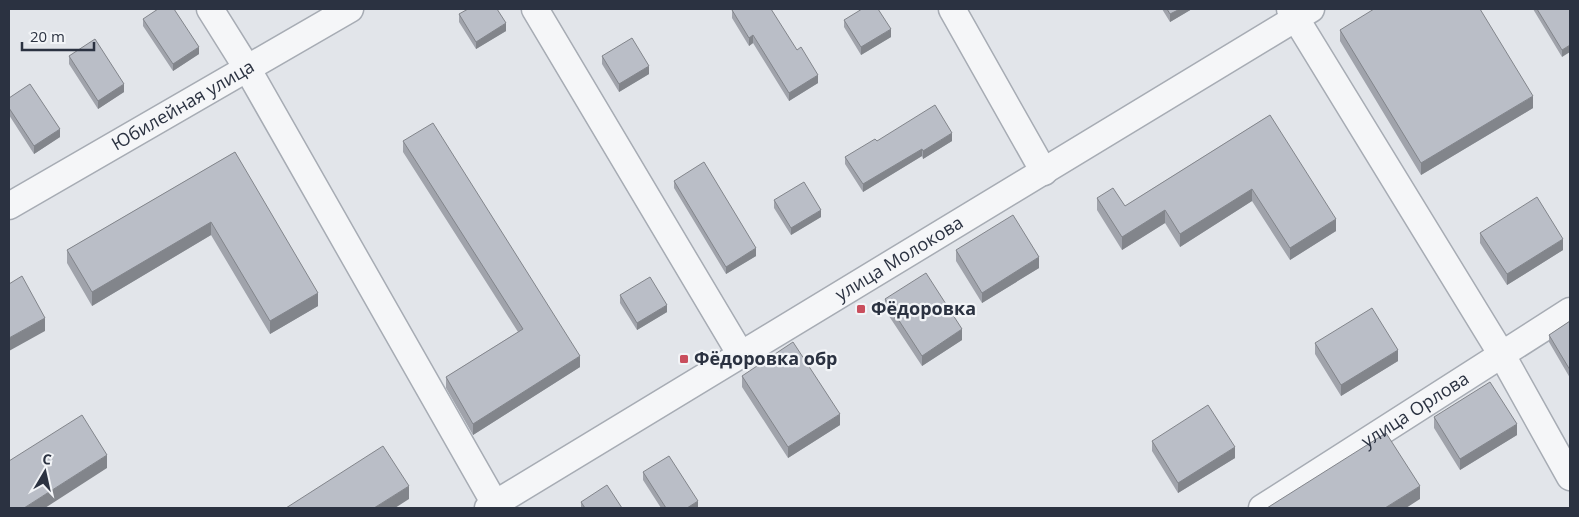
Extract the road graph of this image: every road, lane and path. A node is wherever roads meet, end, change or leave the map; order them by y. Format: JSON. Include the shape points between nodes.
{"nodes":[{"id":1,"x":210,"y":9,"type":"edge"},
{"id":2,"x":350,"y":9,"type":"edge"},
{"id":3,"x":535,"y":9,"type":"edge"},
{"id":4,"x":952,"y":9,"type":"edge"},
{"id":5,"x":1299,"y":12,"type":"edge"},
{"id":6,"x":247,"y":68,"type":"junction"},
{"id":7,"x":1044,"y":172,"type":"junction"},
{"id":8,"x":11,"y":199,"type":"edge"},
{"id":9,"x":1570,"y":312,"type":"edge"},
{"id":10,"x":741,"y":355,"type":"junction"},
{"id":11,"x":1502,"y":355,"type":"junction"},
{"id":12,"x":1570,"y":477,"type":"edge"},
{"id":13,"x":491,"y":506,"type":"edge"},
{"id":14,"x":1262,"y":508,"type":"edge"}],
"edges":[{"from":1,"to":6,"type":"street"},
{"from":2,"to":6,"type":"street","name":"Юбилейная улица"},
{"from":3,"to":10,"type":"street"},
{"from":4,"to":7,"type":"street"},
{"from":5,"to":7,"type":"street","name":"улица Молокова"},
{"from":5,"to":11,"type":"street"},
{"from":6,"to":8,"type":"street","name":"Юбилейная улица"},
{"from":6,"to":13,"type":"street"},
{"from":7,"to":10,"type":"street","name":"улица Молокова"},
{"from":9,"to":11,"type":"street","name":"улица Орлова"},
{"from":10,"to":13,"type":"street","name":"улица Молокова"},
{"from":11,"to":12,"type":"street"},
{"from":11,"to":14,"type":"street","name":"улица Орлова"}]}
